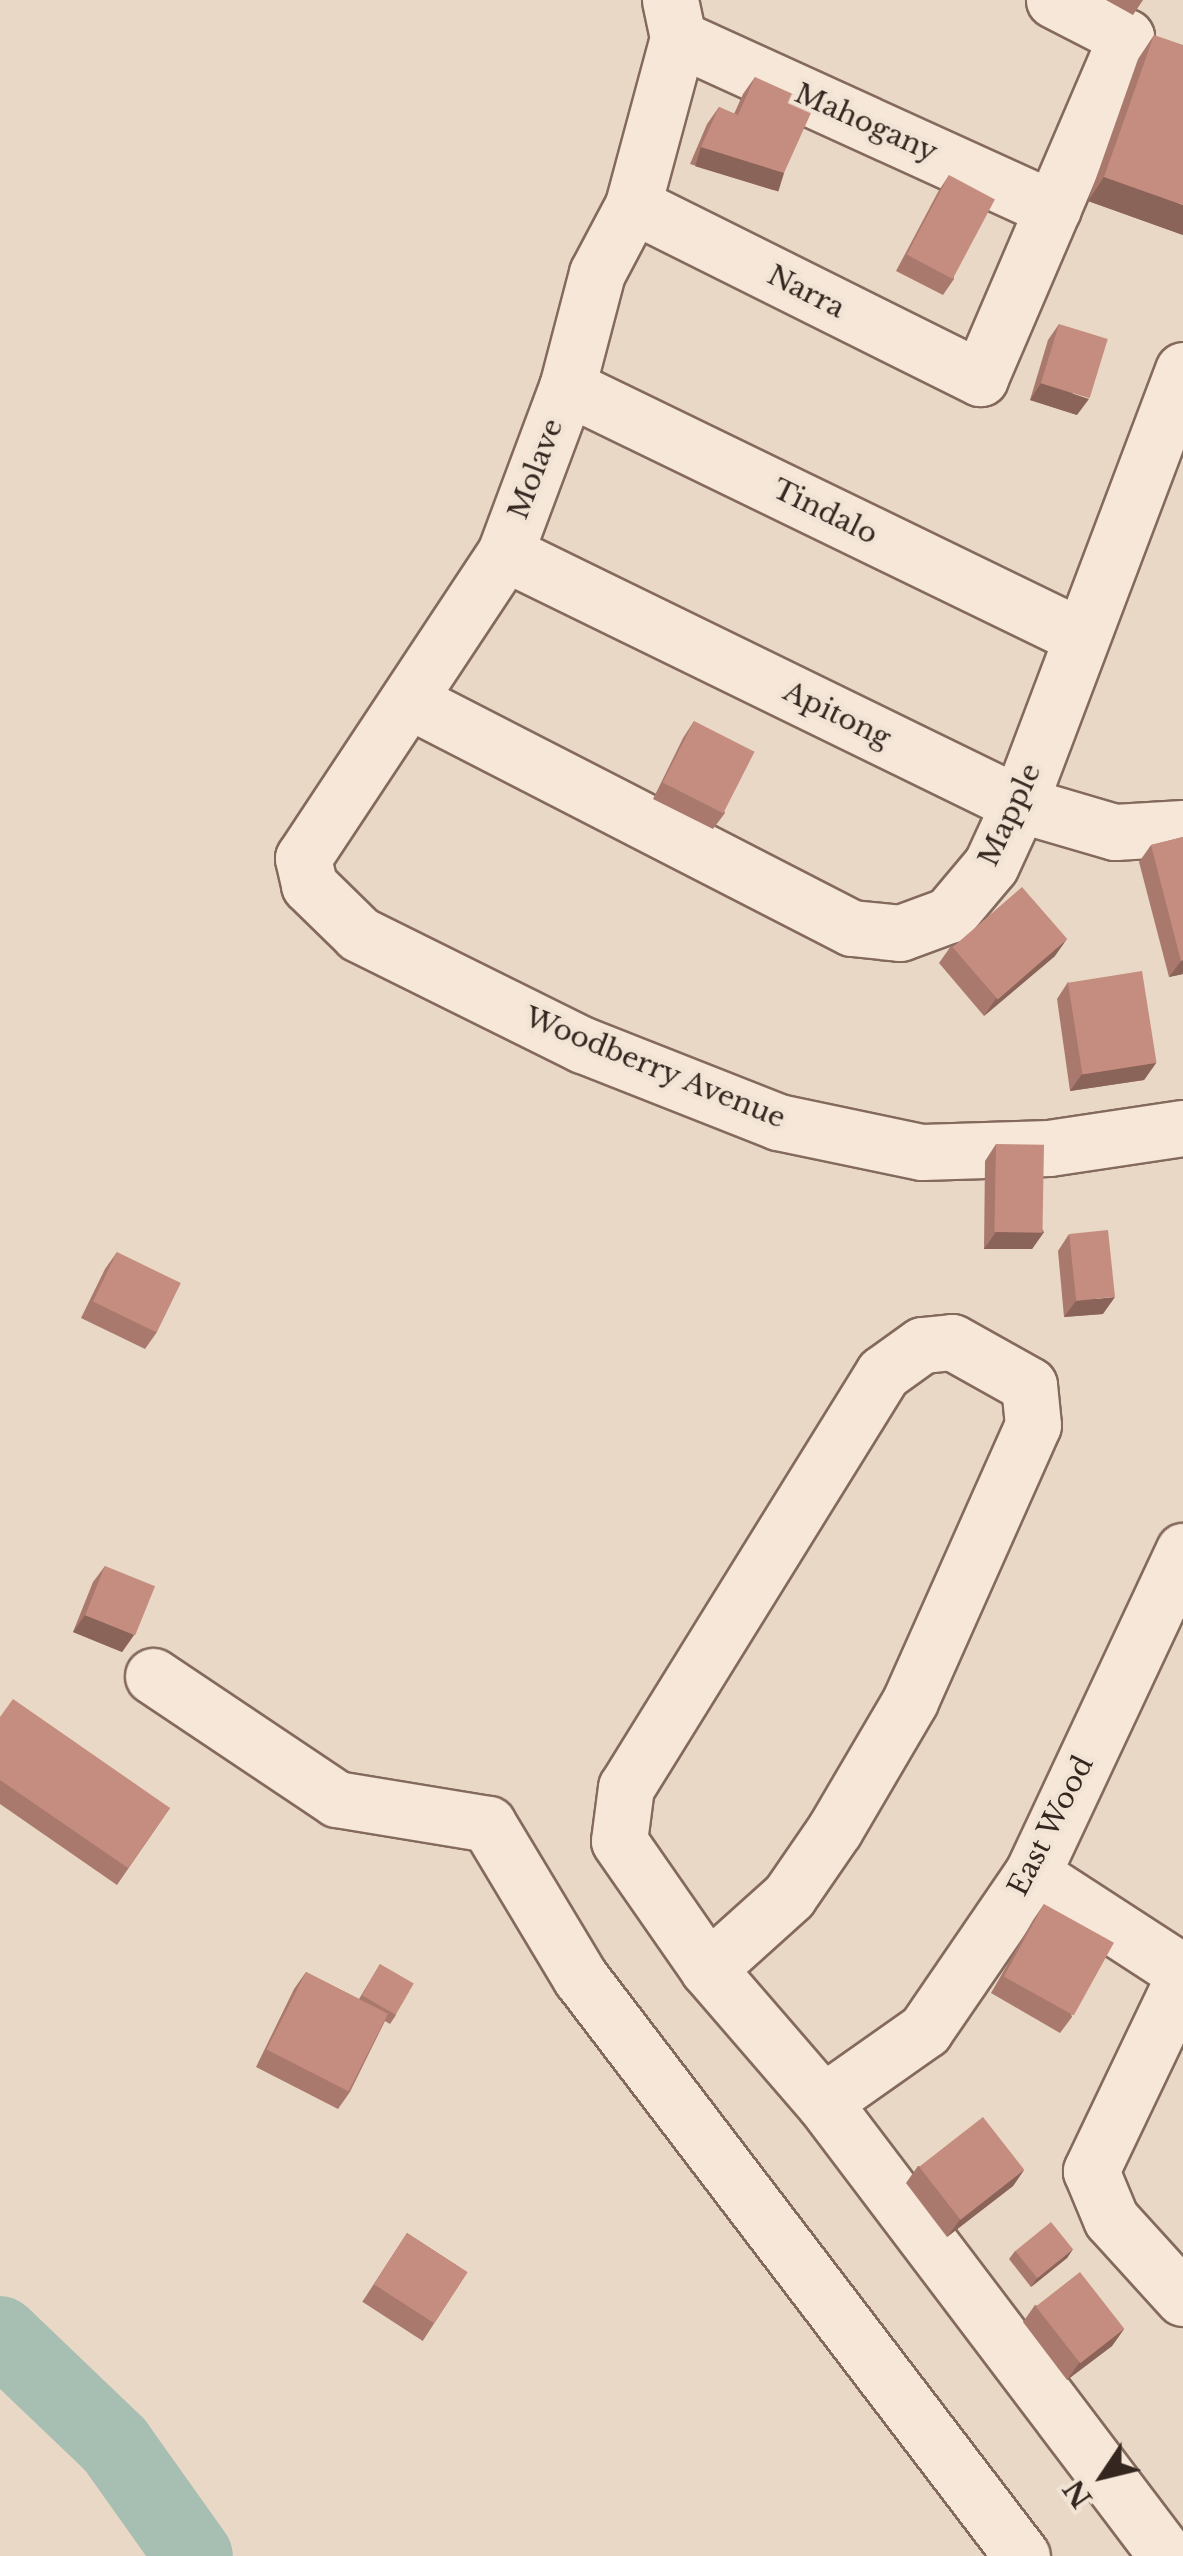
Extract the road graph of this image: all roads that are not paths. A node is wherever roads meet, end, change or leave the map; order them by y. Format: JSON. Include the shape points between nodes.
{"nodes":[{"id":1,"x":1054,"y":0,"type":"edge"},
{"id":2,"x":674,"y":19,"type":"edge"},
{"id":3,"x":633,"y":205,"type":"junction"},
{"id":4,"x":1053,"y":209,"type":"junction"},
{"id":5,"x":1183,"y":370,"type":"edge"},
{"id":6,"x":567,"y":386,"type":"junction"},
{"id":7,"x":505,"y":553,"type":"junction"},
{"id":8,"x":1082,"y":637,"type":"junction"},
{"id":9,"x":408,"y":700,"type":"junction"},
{"id":10,"x":1019,"y":804,"type":"junction"},
{"id":11,"x":1183,"y":828,"type":"edge"},
{"id":12,"x":303,"y":858,"type":"joint"},
{"id":13,"x":1183,"y":1128,"type":"edge"},
{"id":14,"x":1183,"y":1550,"type":"edge"},
{"id":15,"x":154,"y":1676,"type":"dead end"},
{"id":16,"x":1032,"y":1874,"type":"junction"},
{"id":17,"x":708,"y":1969,"type":"junction"},
{"id":18,"x":1183,"y":1975,"type":"edge"},
{"id":19,"x":823,"y":2102,"type":"junction"},
{"id":20,"x":1183,"y":2298,"type":"edge"},
{"id":21,"x":1022,"y":2556,"type":"edge"},
{"id":22,"x":1168,"y":2556,"type":"edge"}],
"edges":[{"from":1,"to":4,"type":"street","via":[[1126,37]]},
{"from":2,"to":3,"type":"street","name":"Molave"},
{"from":2,"to":4,"type":"street","name":"Mahogany"},
{"from":3,"to":4,"type":"street","name":"Narra","via":[[980,378]]},
{"from":3,"to":6,"type":"street","name":"Molave","via":[[597,273]]},
{"from":5,"to":8,"type":"street","name":"Mapple"},
{"from":6,"to":7,"type":"street","name":"Molave"},
{"from":6,"to":8,"type":"street","name":"Tindalo"},
{"from":7,"to":9,"type":"street","name":"Molave"},
{"from":7,"to":10,"type":"street","name":"Apitong"},
{"from":8,"to":10,"type":"street","name":"Mapple"},
{"from":9,"to":10,"type":"street","name":"Mapple","via":[[852,928],[900,933],[948,915],[991,865]]},
{"from":9,"to":12,"type":"street","name":"Molave"},
{"from":10,"to":11,"type":"street","name":"Apitong","via":[[1115,832]]},
{"from":12,"to":13,"type":"street","name":"Woodberry Avenue","via":[[309,884],[360,934],[583,1045],[778,1122],[922,1152],[1050,1148]]},
{"from":14,"to":16,"type":"street","name":"East Wood"},
{"from":15,"to":21,"type":"street","via":[[337,1799],[488,1824],[580,1977]]},
{"from":16,"to":18,"type":"street"},
{"from":16,"to":19,"type":"street","name":"East Wood","via":[[924,2030]]},
{"from":17,"to":17,"type":"street","via":[[789,1896],[910,1702],[1032,1424],[1029,1385],[952,1342],[922,1345],[883,1372],[617,1810],[629,1862]]},
{"from":17,"to":19,"type":"street"},
{"from":18,"to":20,"type":"street","via":[[1091,2171],[1111,2220]]},
{"from":19,"to":22,"type":"street"}]}
